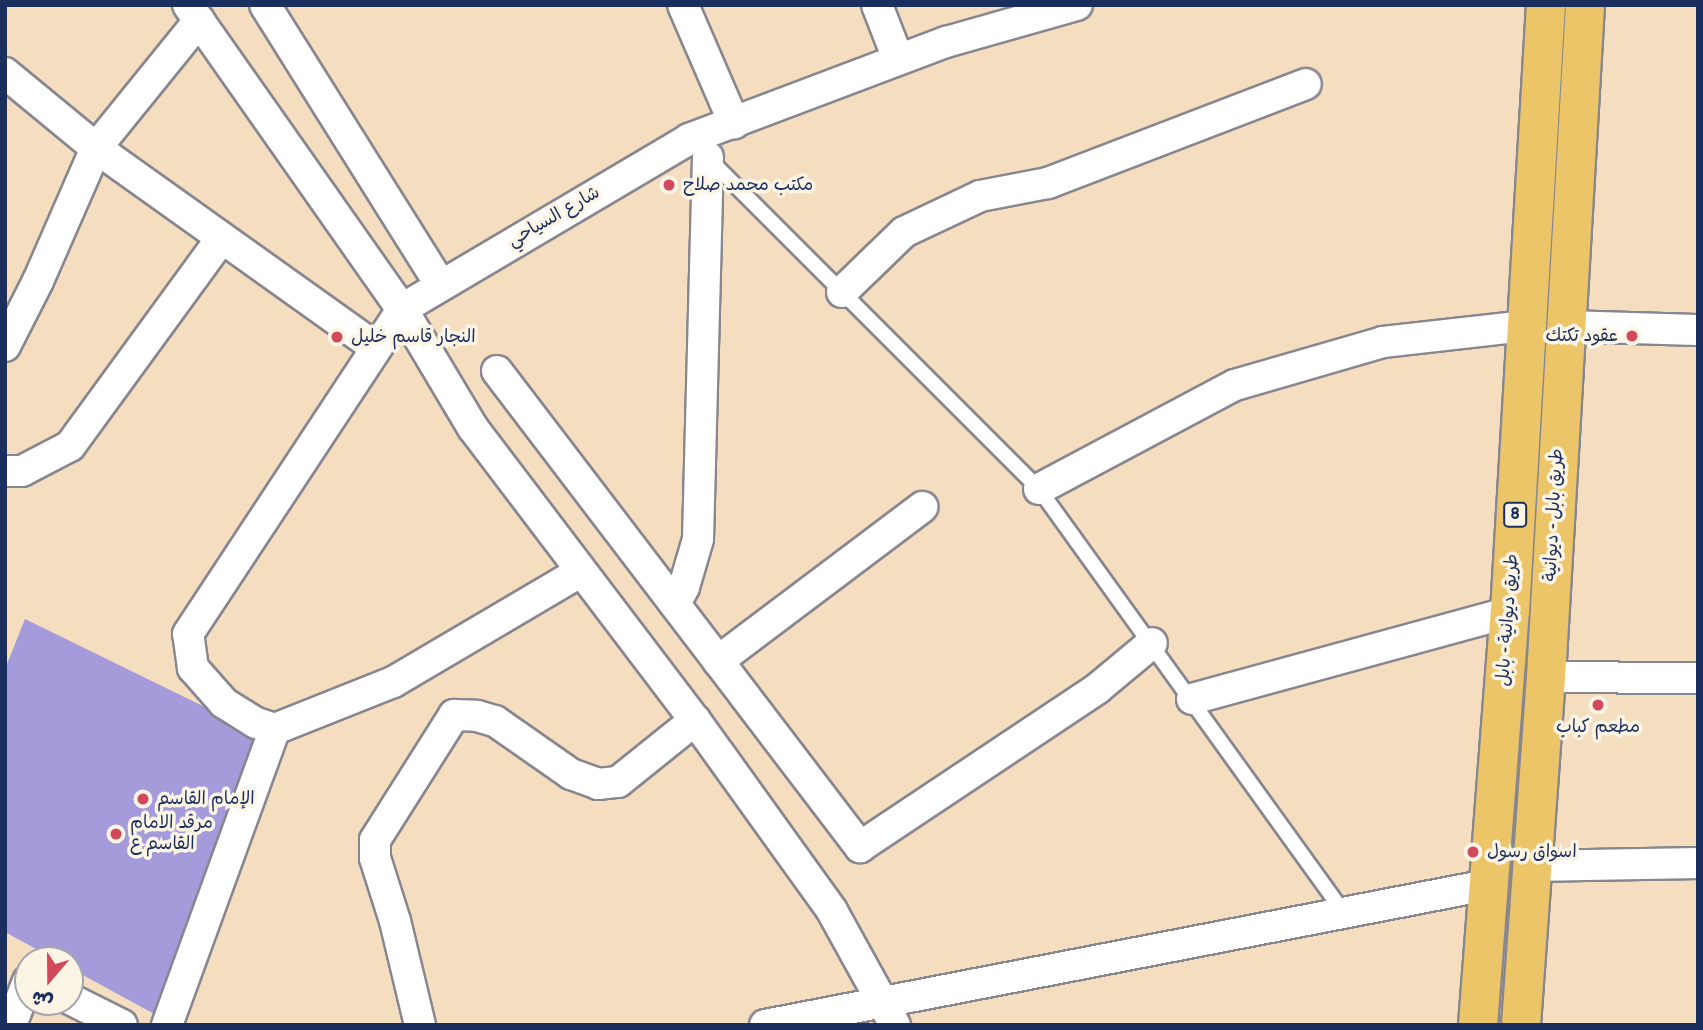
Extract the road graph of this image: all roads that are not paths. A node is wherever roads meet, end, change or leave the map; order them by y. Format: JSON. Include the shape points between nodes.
{"nodes":[{"id":1,"x":265,"y":5,"type":"edge"},
{"id":2,"x":683,"y":5,"type":"edge"},
{"id":3,"x":877,"y":5,"type":"edge"},
{"id":4,"x":1077,"y":5,"type":"edge"},
{"id":5,"x":1546,"y":5,"type":"edge"},
{"id":6,"x":1585,"y":5,"type":"edge"},
{"id":7,"x":194,"y":13,"type":"edge"},
{"id":8,"x":898,"y":59,"type":"junction"},
{"id":9,"x":5,"y":73,"type":"edge"},
{"id":10,"x":1306,"y":84,"type":"dead end"},
{"id":11,"x":734,"y":123,"type":"junction"},
{"id":12,"x":96,"y":148,"type":"junction"},
{"id":13,"x":698,"y":148,"type":"junction"},
{"id":14,"x":220,"y":240,"type":"junction"},
{"id":15,"x":440,"y":284,"type":"junction"},
{"id":16,"x":842,"y":292,"type":"junction"},
{"id":17,"x":402,"y":309,"type":"junction"},
{"id":18,"x":1526,"y":326,"type":"junction"},
{"id":19,"x":1564,"y":326,"type":"junction"},
{"id":20,"x":1698,"y":330,"type":"edge"},
{"id":21,"x":5,"y":346,"type":"edge"},
{"id":22,"x":376,"y":348,"type":"junction"},
{"id":23,"x":497,"y":371,"type":"dead end"},
{"id":24,"x":5,"y":471,"type":"edge"},
{"id":25,"x":1039,"y":489,"type":"junction"},
{"id":26,"x":922,"y":507,"type":"dead end"},
{"id":27,"x":580,"y":572,"type":"junction"},
{"id":28,"x":675,"y":604,"type":"junction"},
{"id":29,"x":1510,"y":612,"type":"junction"},
{"id":30,"x":1152,"y":643,"type":"junction"},
{"id":31,"x":718,"y":661,"type":"junction"},
{"id":32,"x":1546,"y":677,"type":"junction"},
{"id":33,"x":1698,"y":678,"type":"edge"},
{"id":34,"x":1192,"y":699,"type":"junction"},
{"id":35,"x":695,"y":720,"type":"junction"},
{"id":36,"x":275,"y":729,"type":"junction"},
{"id":37,"x":1698,"y":863,"type":"edge"},
{"id":38,"x":1532,"y":866,"type":"junction"},
{"id":39,"x":1488,"y":885,"type":"junction"},
{"id":40,"x":1344,"y":912,"type":"junction"},
{"id":41,"x":84,"y":1006,"type":"edge"},
{"id":42,"x":890,"y":1013,"type":"edge"},
{"id":43,"x":122,"y":1025,"type":"edge"},
{"id":44,"x":167,"y":1025,"type":"edge"},
{"id":45,"x":420,"y":1025,"type":"edge"},
{"id":46,"x":765,"y":1025,"type":"edge"},
{"id":47,"x":1478,"y":1025,"type":"edge"},
{"id":48,"x":1521,"y":1025,"type":"edge"}],
"edges":[{"from":1,"to":15,"type":"street"},
{"from":2,"to":11,"type":"street"},
{"from":3,"to":8,"type":"street"},
{"from":4,"to":8,"type":"street","name":"شارع السياحي"},
{"from":5,"to":18,"type":"highway","name":"طريق ديوانية - بابل","number":"8"},
{"from":6,"to":19,"type":"highway","name":"طريق بابل - ديوانية"},
{"from":7,"to":12,"type":"street"},
{"from":7,"to":17,"type":"street"},
{"from":8,"to":11,"type":"street","name":"شارع السياحي"},
{"from":9,"to":12,"type":"street"},
{"from":10,"to":16,"type":"street","via":[[1048,183],[980,196],[904,232]]},
{"from":11,"to":13,"type":"street","name":"شارع السياحي"},
{"from":12,"to":14,"type":"street"},
{"from":12,"to":21,"type":"street"},
{"from":13,"to":15,"type":"street","name":"شارع السياحي"},
{"from":13,"to":16,"type":"lane"},
{"from":13,"to":28,"type":"street","via":[[698,539]]},
{"from":14,"to":22,"type":"street"},
{"from":14,"to":24,"type":"street","via":[[70,446],[22,471]]},
{"from":15,"to":17,"type":"street","name":"شارع السياحي"},
{"from":16,"to":25,"type":"lane"},
{"from":17,"to":22,"type":"street","name":"شارع السياحي"},
{"from":17,"to":27,"type":"street","via":[[473,428]]},
{"from":18,"to":25,"type":"street","via":[[1383,342],[1235,384]]},
{"from":18,"to":29,"type":"highway","name":"طريق ديوانية - بابل","number":"8"},
{"from":19,"to":20,"type":"street"},
{"from":19,"to":32,"type":"highway","name":"طريق بابل - ديوانية"},
{"from":22,"to":36,"type":"street","name":"شارع السياحي","via":[[188,634],[193,668],[224,703]]},
{"from":23,"to":28,"type":"street"},
{"from":25,"to":30,"type":"lane"},
{"from":26,"to":31,"type":"street"},
{"from":27,"to":35,"type":"street"},
{"from":27,"to":36,"type":"street","via":[[393,682]]},
{"from":28,"to":31,"type":"street"},
{"from":29,"to":34,"type":"street"},
{"from":29,"to":39,"type":"highway","name":"طريق ديوانية - بابل","number":"8"},
{"from":30,"to":31,"type":"street","via":[[1098,688],[860,847]]},
{"from":30,"to":34,"type":"lane"},
{"from":32,"to":33,"type":"street"},
{"from":32,"to":38,"type":"highway","name":"طريق بابل - ديوانية"},
{"from":34,"to":40,"type":"lane"},
{"from":35,"to":42,"type":"street","via":[[832,911]]},
{"from":35,"to":45,"type":"street","via":[[618,782],[598,784],[571,774],[495,721],[454,715],[375,840],[375,858]]},
{"from":36,"to":44,"type":"street"},
{"from":37,"to":38,"type":"street"},
{"from":38,"to":48,"type":"highway","name":"طريق بابل - ديوانية"},
{"from":39,"to":40,"type":"street"},
{"from":39,"to":47,"type":"highway","name":"طريق ديوانية - بابل","number":"8"},
{"from":40,"to":42,"type":"street"},
{"from":41,"to":43,"type":"street"},
{"from":42,"to":46,"type":"street"}]}
